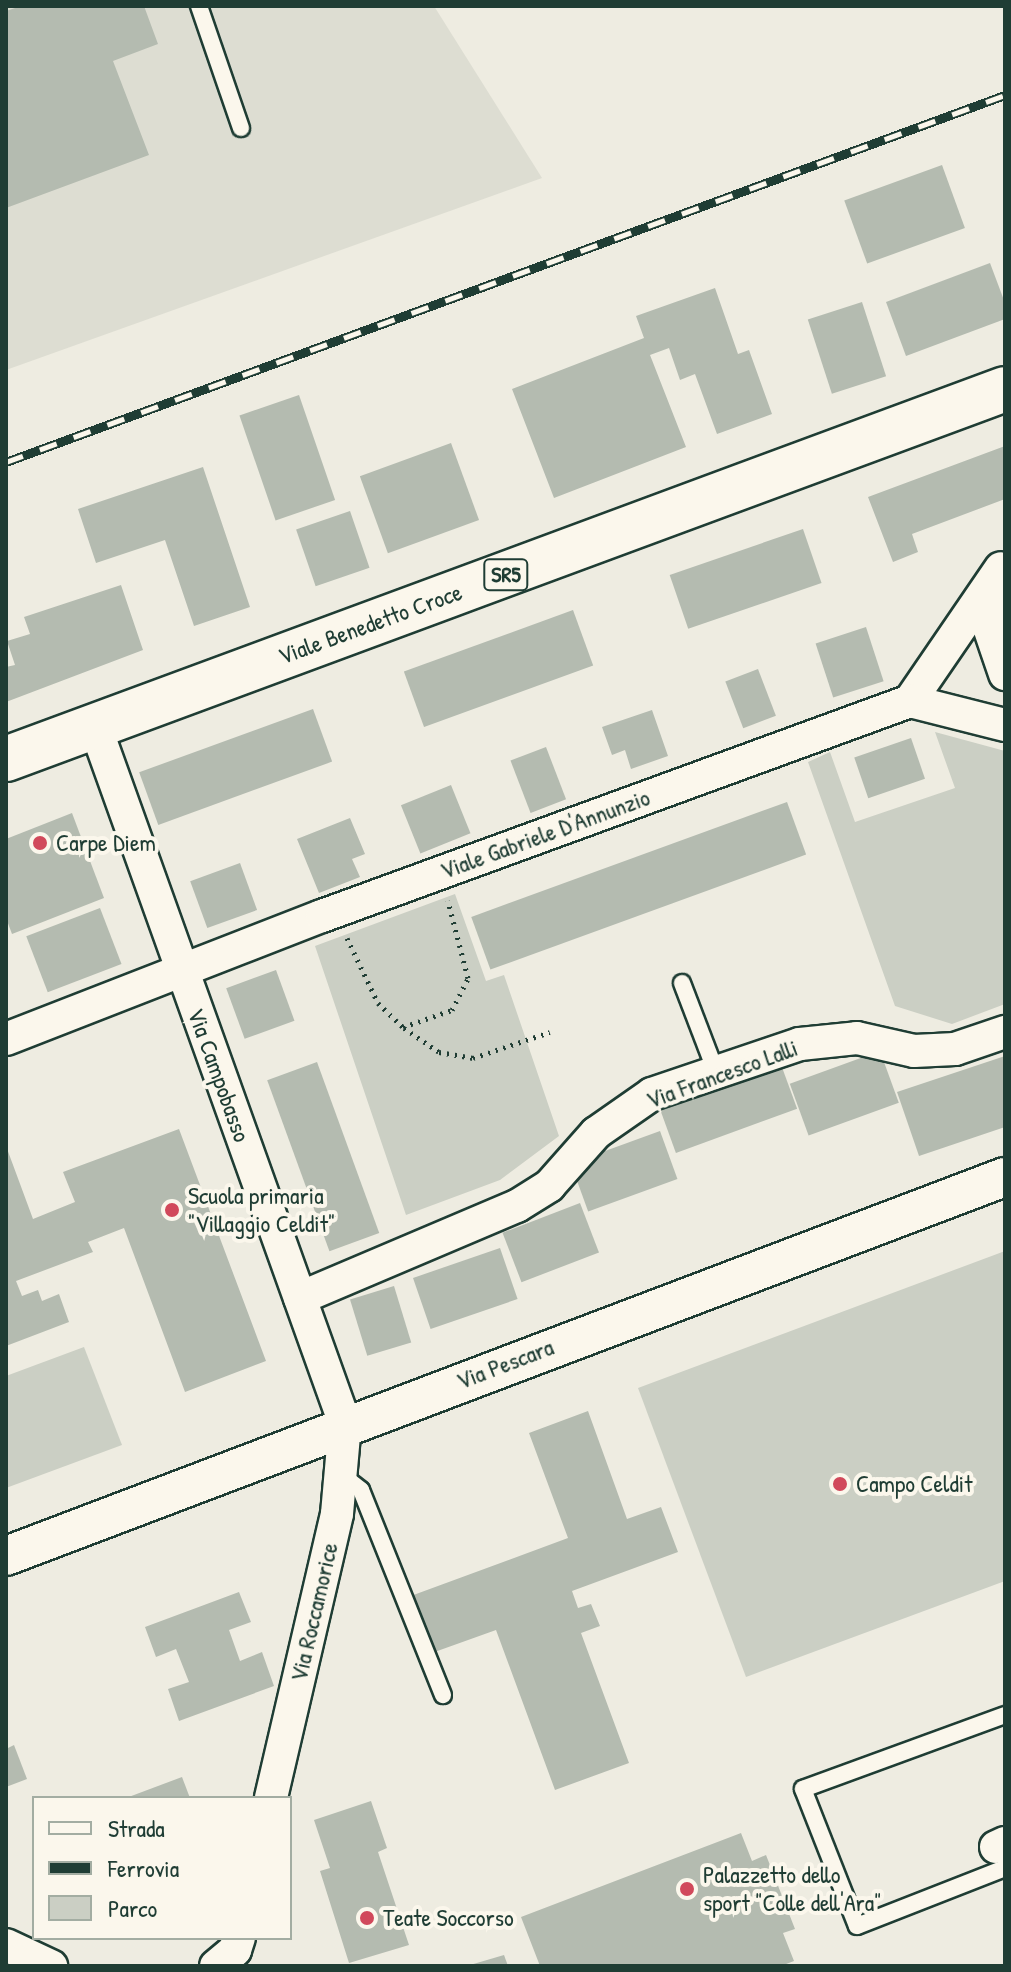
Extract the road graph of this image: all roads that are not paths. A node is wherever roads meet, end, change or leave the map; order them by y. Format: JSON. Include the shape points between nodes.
{"nodes":[{"id":1,"x":199,"y":6,"type":"edge"},
{"id":2,"x":241,"y":128,"type":"dead end"},
{"id":3,"x":1005,"y":389,"type":"edge"},
{"id":4,"x":1003,"y":567,"type":"edge"},
{"id":5,"x":1005,"y":674,"type":"edge"},
{"id":6,"x":910,"y":701,"type":"junction"},
{"id":7,"x":1005,"y":725,"type":"edge"},
{"id":8,"x":95,"y":726,"type":"junction"},
{"id":9,"x":6,"y":759,"type":"edge"},
{"id":10,"x":180,"y":972,"type":"junction"},
{"id":11,"x":682,"y":983,"type":"dead end"},
{"id":12,"x":1005,"y":1032,"type":"edge"},
{"id":13,"x":6,"y":1039,"type":"edge"},
{"id":14,"x":716,"y":1072,"type":"junction"},
{"id":15,"x":1005,"y":1177,"type":"edge"},
{"id":16,"x":300,"y":1298,"type":"junction"},
{"id":17,"x":345,"y":1424,"type":"junction"},
{"id":18,"x":342,"y":1475,"type":"junction"},
{"id":19,"x":6,"y":1556,"type":"edge"},
{"id":20,"x":443,"y":1695,"type":"dead end"},
{"id":21,"x":1005,"y":1715,"type":"edge"},
{"id":22,"x":271,"y":1796,"type":"edge"},
{"id":23,"x":1002,"y":1853,"type":"edge"},
{"id":24,"x":6,"y":1945,"type":"edge"},
{"id":25,"x":51,"y":1966,"type":"edge"}],
"edges":[{"from":1,"to":2,"type":"lane"},
{"from":3,"to":8,"type":"main road","name":"Viale Benedetto Croce","number":"SR5"},
{"from":4,"to":5,"type":"street","via":[[988,624]]},
{"from":4,"to":6,"type":"street"},
{"from":6,"to":7,"type":"street"},
{"from":6,"to":10,"type":"street","name":"Viale Gabriele D'Annunzio"},
{"from":8,"to":9,"type":"main road","name":"Viale Benedetto Croce","number":"SR5"},
{"from":8,"to":10,"type":"street","name":"Via Campobasso"},
{"from":10,"to":13,"type":"street","name":"Viale Gabriele D'Annunzio"},
{"from":10,"to":16,"type":"street","name":"Via Campobasso"},
{"from":11,"to":14,"type":"lane"},
{"from":12,"to":14,"type":"street","name":"Via Francesco Lalli","via":[[955,1049],[914,1051],[857,1038],[800,1044]]},
{"from":14,"to":16,"type":"street","name":"Via Francesco Lalli","via":[[652,1094],[596,1133],[549,1186],[517,1206]]},
{"from":15,"to":17,"type":"street","name":"Via Pescara"},
{"from":16,"to":17,"type":"street","name":"Via Campobasso"},
{"from":17,"to":18,"type":"street","name":"Via Roccamorice"},
{"from":17,"to":19,"type":"street","name":"Via Pescara"},
{"from":18,"to":20,"type":"lane","via":[[361,1490]]},
{"from":18,"to":22,"type":"street","name":"Via Roccamorice"},
{"from":21,"to":23,"type":"lane","via":[[803,1789],[857,1926]]},
{"from":24,"to":25,"type":"street"}]}
